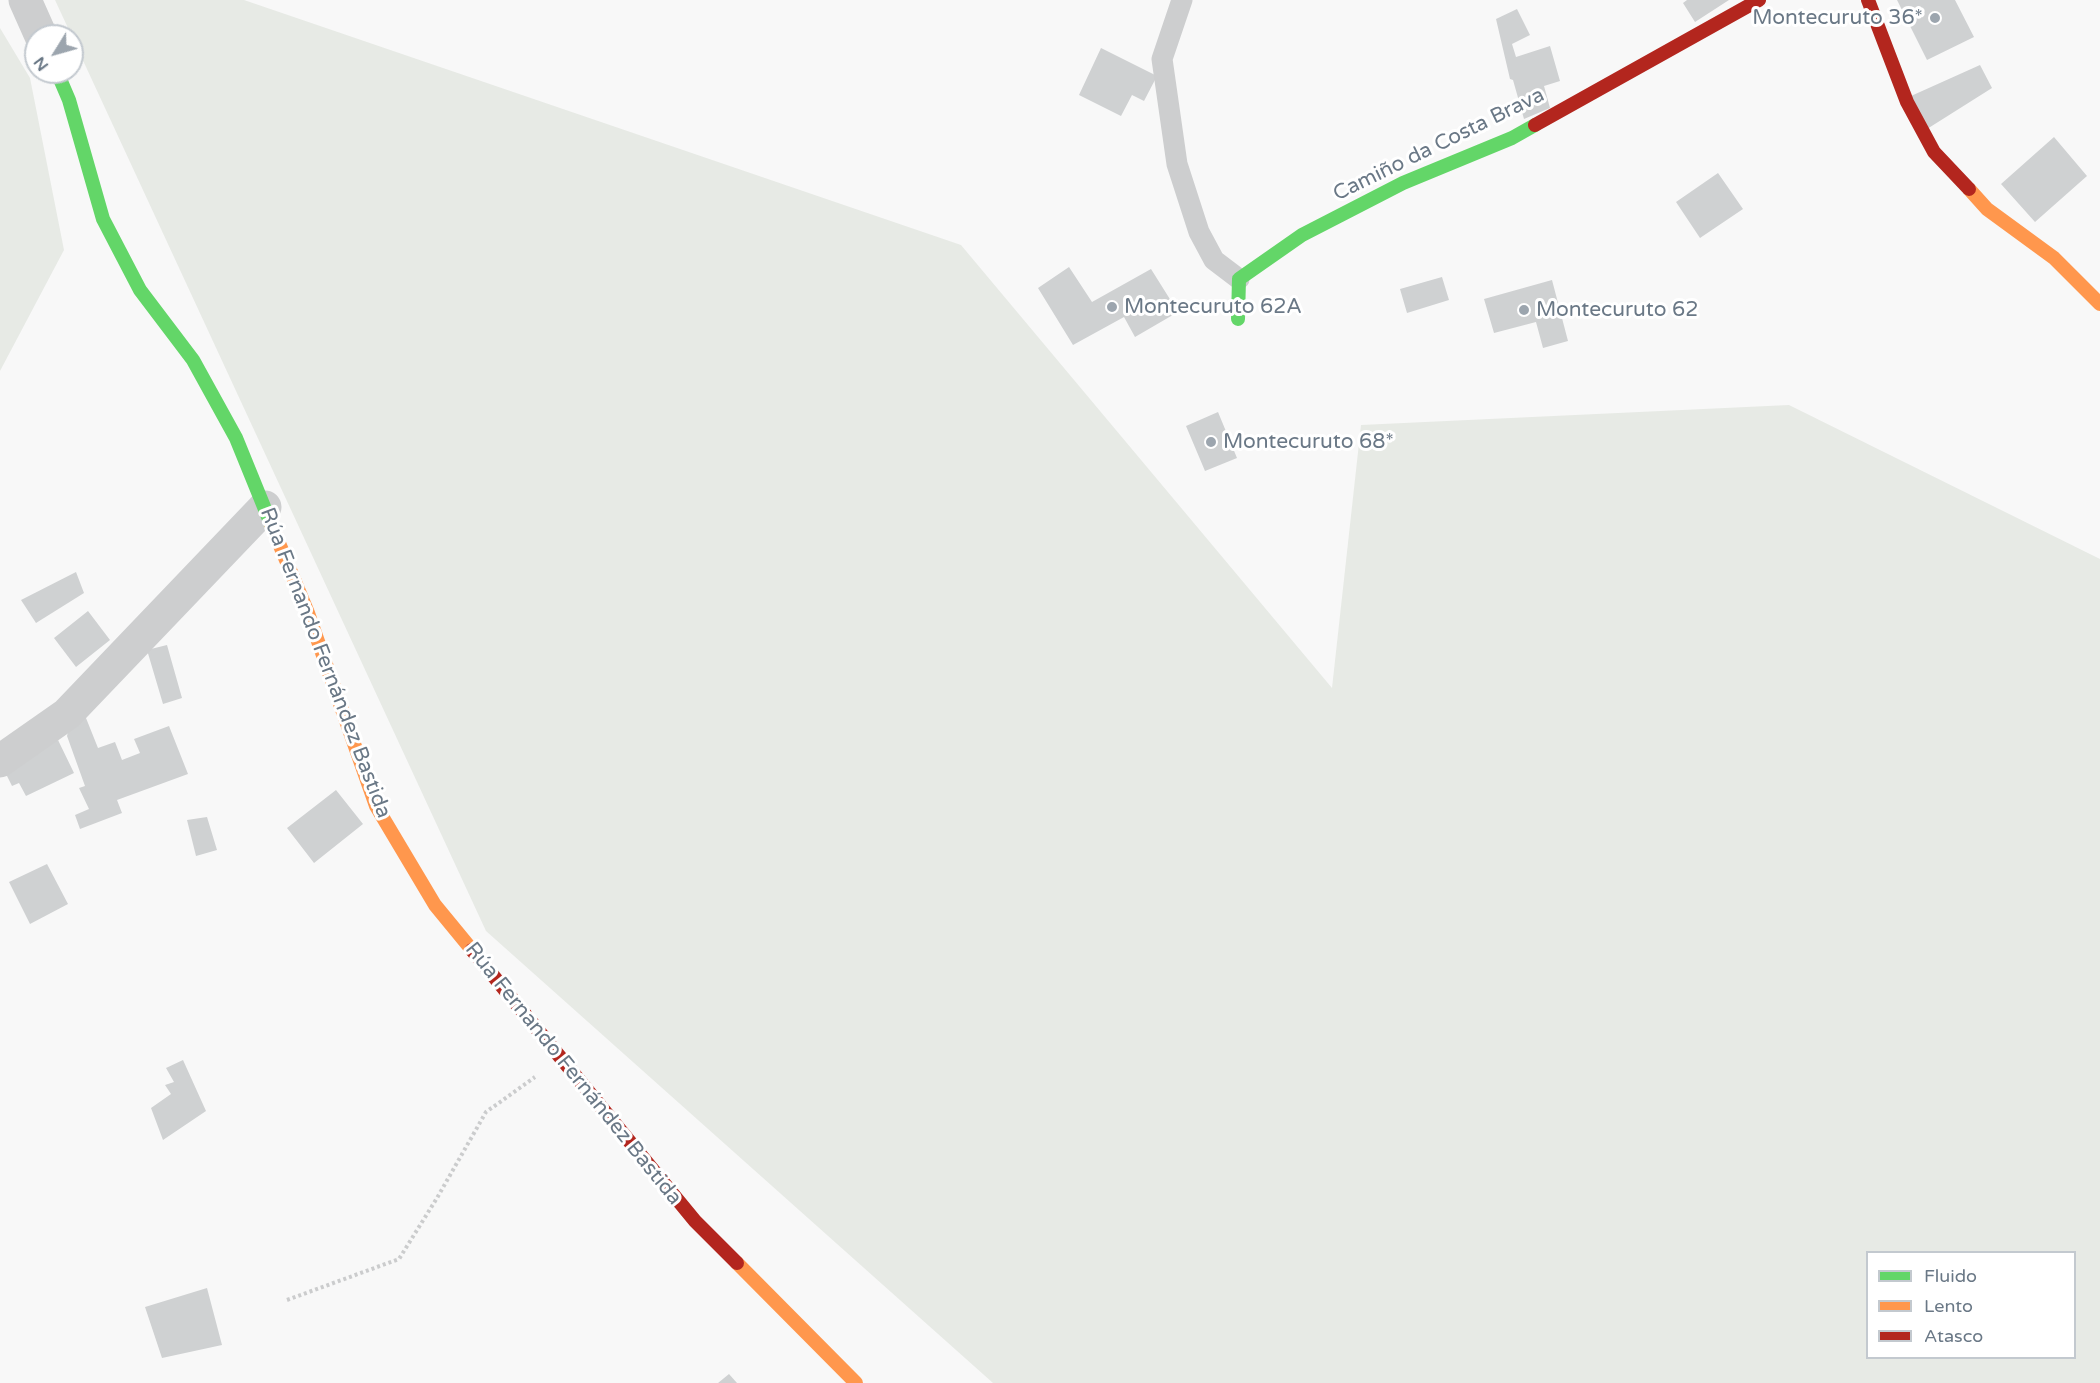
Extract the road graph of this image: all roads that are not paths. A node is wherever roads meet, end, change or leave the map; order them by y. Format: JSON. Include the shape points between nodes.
{"nodes":[{"id":1,"x":25,"y":0,"type":"edge"},
{"id":2,"x":1182,"y":0,"type":"edge"},
{"id":3,"x":1759,"y":0,"type":"edge"},
{"id":4,"x":1868,"y":0,"type":"edge"},
{"id":5,"x":36,"y":24,"type":"edge"},
{"id":6,"x":62,"y":84,"type":"edge"},
{"id":7,"x":1239,"y":279,"type":"junction"},
{"id":8,"x":2100,"y":304,"type":"edge"},
{"id":9,"x":1238,"y":319,"type":"dead end"},
{"id":10,"x":265,"y":507,"type":"junction"},
{"id":11,"x":0,"y":761,"type":"edge"},
{"id":12,"x":856,"y":1383,"type":"edge"}],
"edges":[{"from":1,"to":5,"type":"street"},
{"from":2,"to":7,"type":"lane","via":[[1162,59],[1177,164],[1199,232],[1214,260]]},
{"from":3,"to":7,"type":"street","name":"Camiño da Costa Brava","via":[[1512,138],[1403,183],[1302,235]]},
{"from":4,"to":8,"type":"street","via":[[1907,102],[1934,153],[1987,209],[2054,258]]},
{"from":6,"to":10,"type":"street","name":"Rúa Fernando Fernández Bastida","via":[[102,219],[140,290],[193,360],[236,438]]},
{"from":7,"to":9,"type":"street"},
{"from":10,"to":11,"type":"street","via":[[67,714]]},
{"from":10,"to":12,"type":"street","name":"Rúa Fernando Fernández Bastida","via":[[308,613],[376,806],[435,905],[695,1221]]}]}
